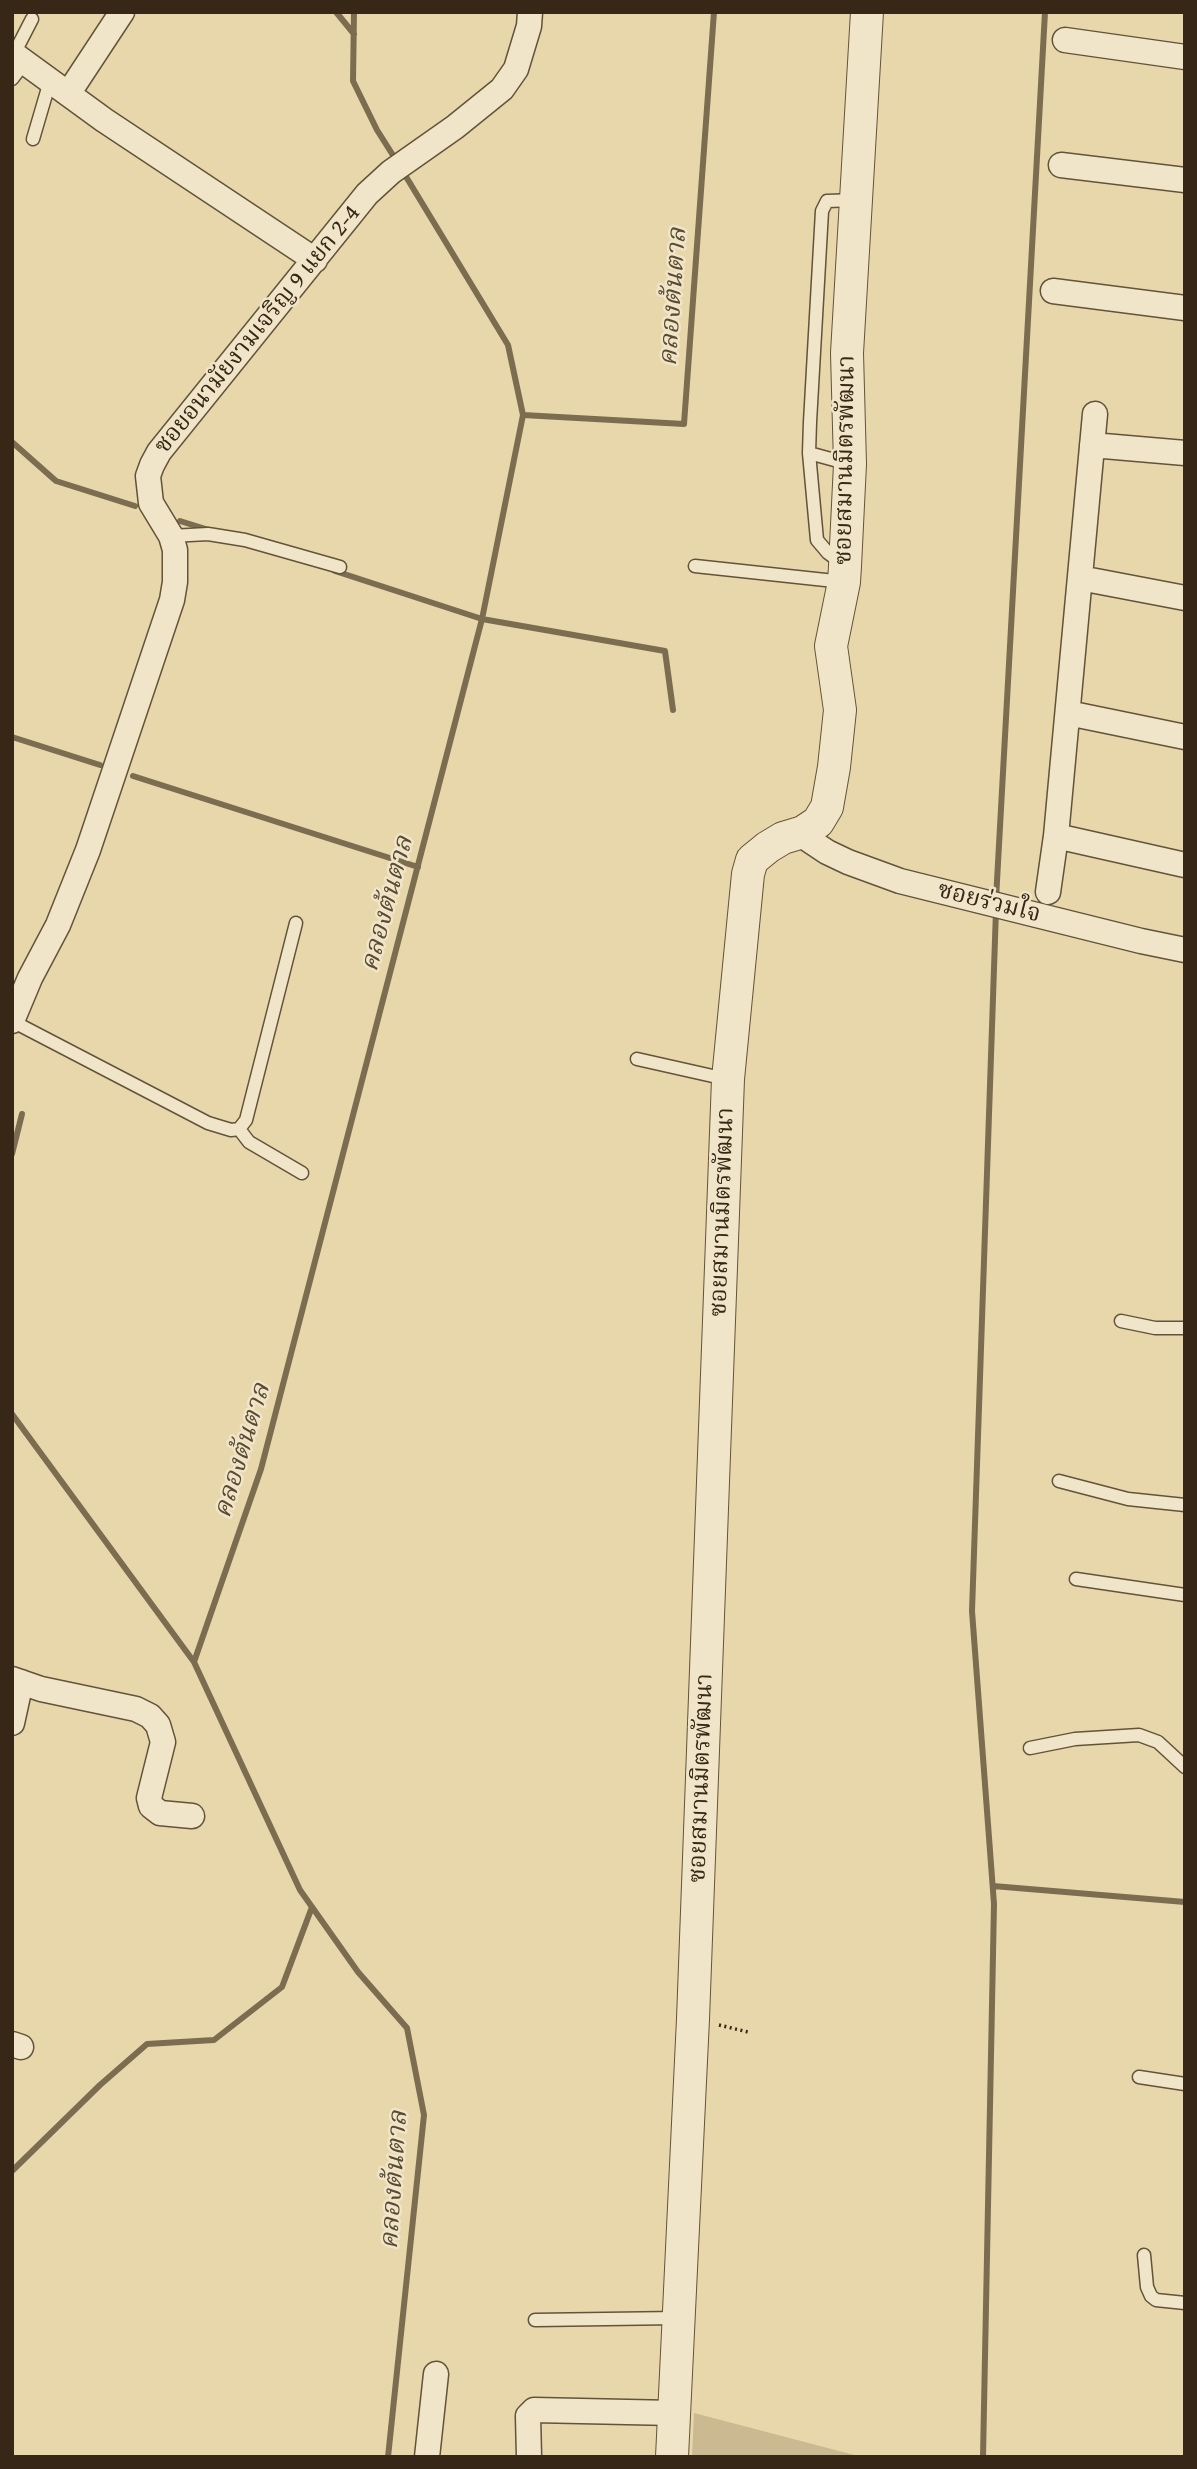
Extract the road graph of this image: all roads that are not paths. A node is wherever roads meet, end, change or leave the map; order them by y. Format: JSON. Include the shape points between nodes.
{"nodes":[{"id":1,"x":122,"y":12,"type":"edge"},
{"id":2,"x":530,"y":12,"type":"edge"},
{"id":3,"x":867,"y":12,"type":"edge"},
{"id":4,"x":32,"y":19,"type":"dead end"},
{"id":5,"x":1065,"y":40,"type":"dead end"},
{"id":6,"x":1185,"y":57,"type":"edge"},
{"id":7,"x":16,"y":62,"type":"edge"},
{"id":8,"x":59,"y":88,"type":"junction"},
{"id":9,"x":33,"y":139,"type":"dead end"},
{"id":10,"x":1062,"y":165,"type":"dead end"},
{"id":11,"x":1185,"y":180,"type":"edge"},
{"id":12,"x":315,"y":260,"type":"junction"},
{"id":13,"x":1053,"y":291,"type":"dead end"},
{"id":14,"x":1185,"y":308,"type":"edge"},
{"id":15,"x":831,"y":353,"type":"junction"},
{"id":16,"x":1095,"y":415,"type":"dead end"},
{"id":17,"x":1093,"y":445,"type":"junction"},
{"id":18,"x":809,"y":453,"type":"junction"},
{"id":19,"x":1185,"y":453,"type":"edge"},
{"id":20,"x":850,"y":464,"type":"junction"},
{"id":21,"x":171,"y":536,"type":"junction"},
{"id":22,"x":695,"y":566,"type":"dead end"},
{"id":23,"x":340,"y":567,"type":"dead end"},
{"id":24,"x":844,"y":574,"type":"junction"},
{"id":25,"x":1080,"y":578,"type":"junction"},
{"id":26,"x":1185,"y":598,"type":"edge"},
{"id":27,"x":1068,"y":712,"type":"junction"},
{"id":28,"x":1185,"y":737,"type":"edge"},
{"id":29,"x":803,"y":832,"type":"junction"},
{"id":30,"x":1056,"y":836,"type":"junction"},
{"id":31,"x":1185,"y":865,"type":"edge"},
{"id":32,"x":1048,"y":892,"type":"dead end"},
{"id":33,"x":296,"y":923,"type":"dead end"},
{"id":34,"x":1185,"y":950,"type":"edge"},
{"id":35,"x":12,"y":1021,"type":"edge"},
{"id":36,"x":638,"y":1059,"type":"dead end"},
{"id":37,"x":728,"y":1079,"type":"junction"},
{"id":38,"x":239,"y":1129,"type":"junction"},
{"id":39,"x":302,"y":1172,"type":"dead end"},
{"id":40,"x":1121,"y":1321,"type":"dead end"},
{"id":41,"x":1185,"y":1328,"type":"edge"},
{"id":42,"x":1059,"y":1481,"type":"dead end"},
{"id":43,"x":1185,"y":1505,"type":"edge"},
{"id":44,"x":1076,"y":1579,"type":"dead end"},
{"id":45,"x":1185,"y":1595,"type":"edge"},
{"id":46,"x":16,"y":1681,"type":"edge"},
{"id":47,"x":12,"y":1723,"type":"edge"},
{"id":48,"x":1030,"y":1748,"type":"dead end"},
{"id":49,"x":1185,"y":1767,"type":"edge"},
{"id":50,"x":192,"y":1816,"type":"dead end"},
{"id":51,"x":1139,"y":2077,"type":"dead end"},
{"id":52,"x":1185,"y":2084,"type":"edge"},
{"id":53,"x":1144,"y":2255,"type":"dead end"},
{"id":54,"x":1185,"y":2302,"type":"edge"},
{"id":55,"x":677,"y":2318,"type":"junction"},
{"id":56,"x":535,"y":2320,"type":"dead end"},
{"id":57,"x":436,"y":2374,"type":"dead end"},
{"id":58,"x":674,"y":2413,"type":"junction"},
{"id":59,"x":427,"y":2457,"type":"edge"},
{"id":60,"x":529,"y":2457,"type":"edge"},
{"id":61,"x":672,"y":2457,"type":"edge"}],
"edges":[{"from":1,"to":8,"type":"street"},
{"from":2,"to":12,"type":"street","name":"ซอยอนามัยงามเจริญ 9 แยก 2-4","via":[[516,69],[502,89],[367,194]]},
{"from":3,"to":15,"type":"street","name":"ซอยสมานมิตรพัฒนา","via":[[856,200]]},
{"from":4,"to":7,"type":"lane"},
{"from":5,"to":6,"type":"street"},
{"from":7,"to":8,"type":"street"},
{"from":8,"to":9,"type":"lane"},
{"from":8,"to":12,"type":"street"},
{"from":10,"to":11,"type":"street"},
{"from":12,"to":21,"type":"street","name":"ซอยอนามัยงามเจริญ 9 แยก 2-4","via":[[152,465],[148,475],[151,503]]},
{"from":13,"to":14,"type":"street"},
{"from":15,"to":18,"type":"lane"},
{"from":15,"to":20,"type":"street","name":"ซอยสมานมิตรพัฒนา"},
{"from":16,"to":17,"type":"street"},
{"from":17,"to":19,"type":"street"},
{"from":17,"to":25,"type":"street"},
{"from":18,"to":20,"type":"lane"},
{"from":18,"to":24,"type":"lane","via":[[817,540]]},
{"from":20,"to":24,"type":"street","name":"ซอยสมานมิตรพัฒนา"},
{"from":21,"to":23,"type":"lane","via":[[208,534],[245,540]]},
{"from":21,"to":35,"type":"street","name":"ซอยอนามัยงามเจริญ 9 แยก 2-4","via":[[176,564],[172,600],[111,788],[58,925]]},
{"from":22,"to":24,"type":"lane"},
{"from":24,"to":29,"type":"street","name":"ซอยสมานมิตรพัฒนา","via":[[831,646],[840,710],[834,766],[827,807],[818,822]]},
{"from":25,"to":26,"type":"street"},
{"from":25,"to":27,"type":"street"},
{"from":27,"to":28,"type":"street"},
{"from":27,"to":30,"type":"street"},
{"from":29,"to":34,"type":"street","name":"ซอยร่วมใจ","via":[[848,862],[900,881]]},
{"from":29,"to":37,"type":"street","name":"ซอยสมานมิตรพัฒนา","via":[[757,854],[747,874]]},
{"from":30,"to":31,"type":"street"},
{"from":30,"to":32,"type":"street"},
{"from":33,"to":38,"type":"lane","via":[[246,1120]]},
{"from":35,"to":38,"type":"lane","via":[[208,1123]]},
{"from":36,"to":37,"type":"lane"},
{"from":37,"to":55,"type":"street","name":"ซอยสมานมิตรพัฒนา","via":[[693,2019]]},
{"from":38,"to":39,"type":"lane","via":[[249,1142]]},
{"from":40,"to":41,"type":"lane"},
{"from":42,"to":43,"type":"lane","via":[[1128,1499]]},
{"from":44,"to":45,"type":"lane"},
{"from":46,"to":47,"type":"street"},
{"from":46,"to":50,"type":"street","via":[[150,1716],[163,1742],[151,1805],[160,1812]]},
{"from":48,"to":49,"type":"lane","via":[[1075,1739],[1139,1735],[1158,1742]]},
{"from":51,"to":52,"type":"lane"},
{"from":53,"to":54,"type":"lane","via":[[1150,2296]]},
{"from":55,"to":56,"type":"lane"},
{"from":55,"to":58,"type":"street","name":"ซอยสมานมิตรพัฒนา"},
{"from":57,"to":59,"type":"street"},
{"from":58,"to":60,"type":"street","via":[[534,2410],[528,2416]]},
{"from":58,"to":61,"type":"street","name":"ซอยสมานมิตรพัฒนา"}]}
